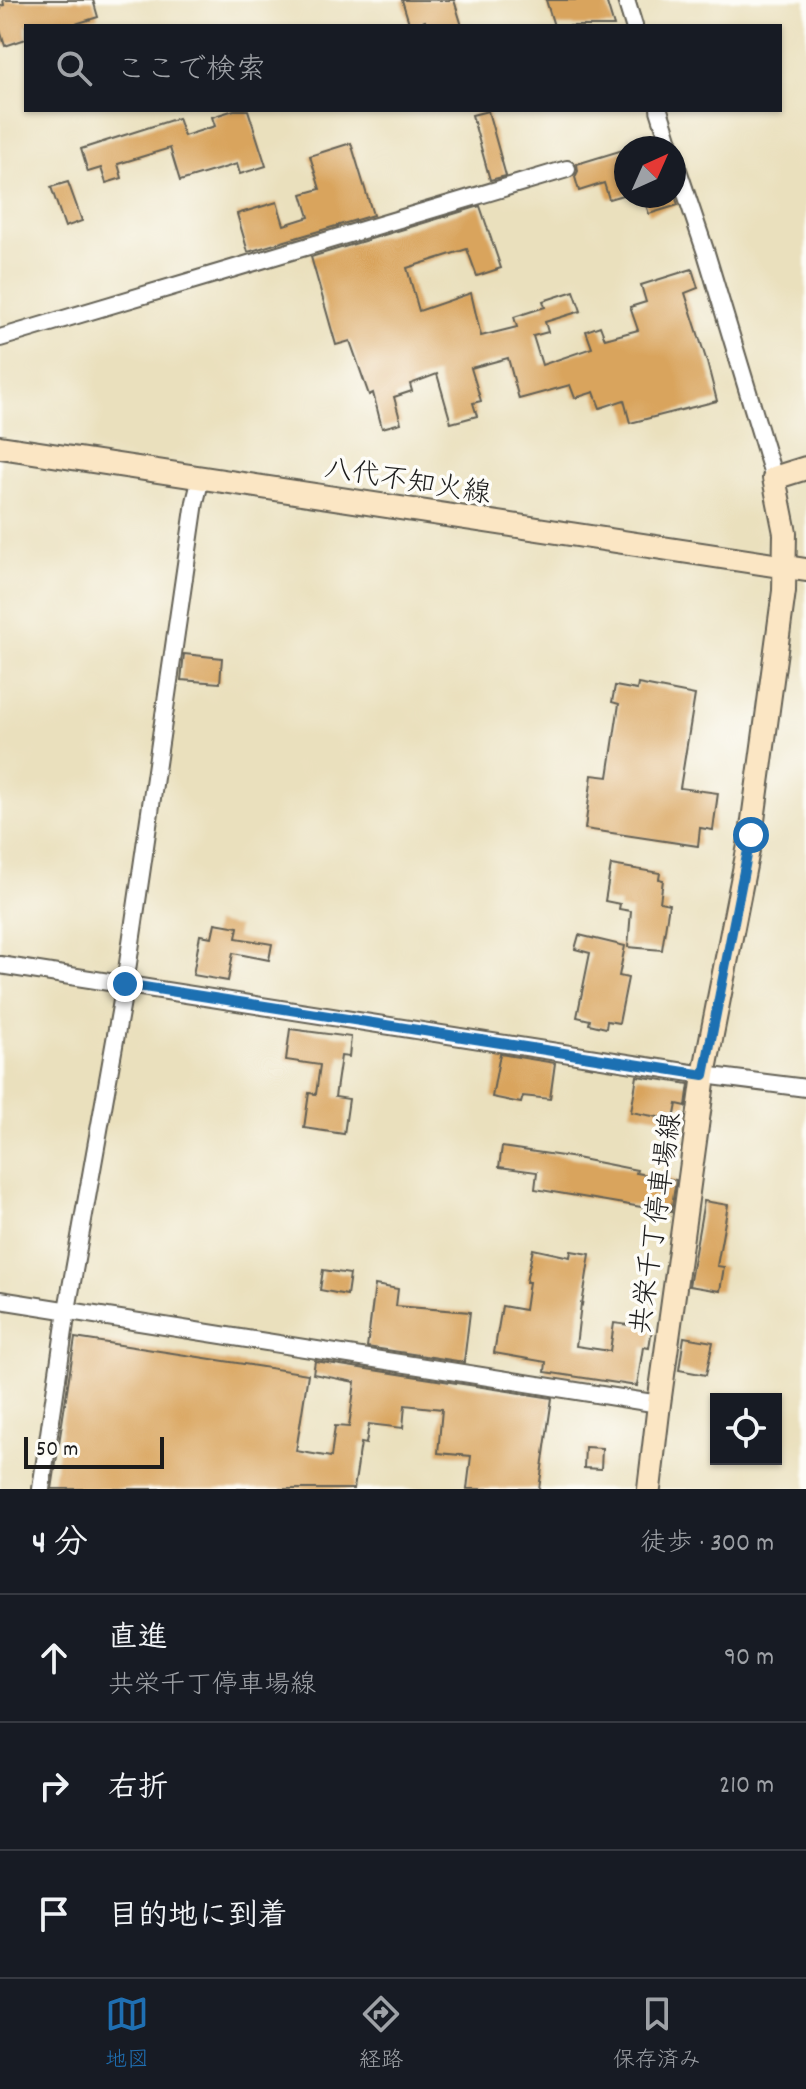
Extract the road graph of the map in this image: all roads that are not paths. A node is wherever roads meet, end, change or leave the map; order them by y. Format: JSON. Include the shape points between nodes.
{"nodes":[{"id":1,"x":626,"y":0,"type":"edge"},
{"id":2,"x":633,"y":24,"type":"edge"},
{"id":3,"x":660,"y":112,"type":"edge"},
{"id":4,"x":667,"y":136,"type":"edge"},
{"id":5,"x":567,"y":169,"type":"dead end"},
{"id":6,"x":686,"y":194,"type":"edge"},
{"id":7,"x":0,"y":338,"type":"edge"},
{"id":8,"x":0,"y":447,"type":"edge"},
{"id":9,"x":806,"y":468,"type":"edge"},
{"id":10,"x":201,"y":478,"type":"junction"},
{"id":11,"x":774,"y":478,"type":"junction"},
{"id":12,"x":795,"y":569,"type":"edge"},
{"id":13,"x":0,"y":965,"type":"edge"},
{"id":14,"x":125,"y":984,"type":"junction"},
{"id":15,"x":704,"y":1075,"type":"junction"},
{"id":16,"x":806,"y":1088,"type":"edge"},
{"id":17,"x":0,"y":1300,"type":"edge"},
{"id":18,"x":67,"y":1310,"type":"junction"},
{"id":19,"x":659,"y":1404,"type":"junction"},
{"id":20,"x":41,"y":1489,"type":"edge"},
{"id":21,"x":649,"y":1489,"type":"edge"}],
"edges":[{"from":1,"to":2,"type":"street"},
{"from":3,"to":4,"type":"street"},
{"from":5,"to":7,"type":"street"},
{"from":6,"to":11,"type":"street"},
{"from":8,"to":10,"type":"main road","name":"八代不知火線"},
{"from":9,"to":11,"type":"main road"},
{"from":10,"to":12,"type":"main road","name":"八代不知火線"},
{"from":10,"to":14,"type":"street"},
{"from":11,"to":12,"type":"main road","name":"共栄千丁停車場線"},
{"from":12,"to":15,"type":"main road","name":"共栄千丁停車場線","via":[[784,591],[751,835]]},
{"from":13,"to":14,"type":"street"},
{"from":14,"to":15,"type":"street"},
{"from":14,"to":18,"type":"street"},
{"from":15,"to":16,"type":"street"},
{"from":15,"to":19,"type":"main road","name":"共栄千丁停車場線"},
{"from":17,"to":18,"type":"street"},
{"from":18,"to":19,"type":"street"},
{"from":18,"to":20,"type":"street"},
{"from":19,"to":21,"type":"main road","name":"共栄千丁停車場線"}]}
